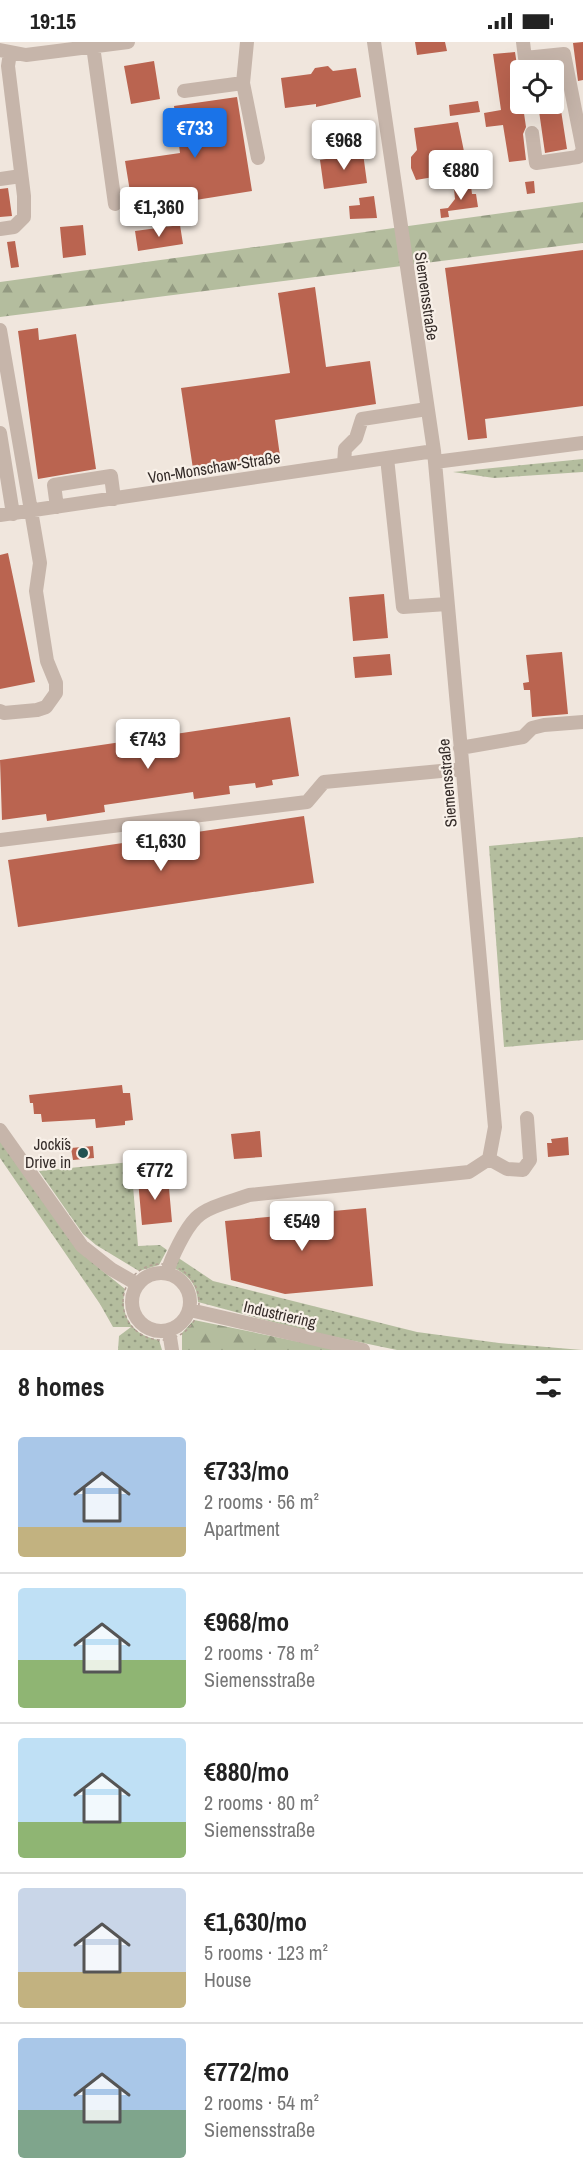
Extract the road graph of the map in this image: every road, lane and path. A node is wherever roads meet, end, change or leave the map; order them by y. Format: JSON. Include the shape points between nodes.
{"nodes":[{"id":1,"x":128,"y":42,"type":"edge"},
{"id":2,"x":247,"y":42,"type":"edge"},
{"id":3,"x":374,"y":42,"type":"edge"},
{"id":4,"x":523,"y":42,"type":"edge"},
{"id":5,"x":93,"y":46,"type":"junction"},
{"id":6,"x":5,"y":52,"type":"edge"},
{"id":7,"x":243,"y":83,"type":"junction"},
{"id":8,"x":184,"y":92,"type":"dead end"},
{"id":9,"x":579,"y":103,"type":"edge"},
{"id":10,"x":532,"y":133,"type":"dead end"},
{"id":11,"x":583,"y":147,"type":"edge"},
{"id":12,"x":258,"y":158,"type":"dead end"},
{"id":13,"x":21,"y":176,"type":"junction"},
{"id":14,"x":0,"y":179,"type":"edge"},
{"id":15,"x":115,"y":204,"type":"dead end"},
{"id":16,"x":0,"y":229,"type":"edge"},
{"id":17,"x":0,"y":330,"type":"edge"},
{"id":18,"x":427,"y":409,"type":"junction"},
{"id":19,"x":0,"y":433,"type":"edge"},
{"id":20,"x":583,"y":443,"type":"edge"},
{"id":21,"x":434,"y":457,"type":"junction"},
{"id":22,"x":387,"y":458,"type":"junction"},
{"id":23,"x":344,"y":464,"type":"junction"},
{"id":24,"x":4,"y":485,"type":"edge"},
{"id":25,"x":114,"y":499,"type":"junction"},
{"id":26,"x":57,"y":507,"type":"junction"},
{"id":27,"x":30,"y":511,"type":"junction"},
{"id":28,"x":7,"y":514,"type":"edge"},
{"id":29,"x":447,"y":604,"type":"junction"},
{"id":30,"x":0,"y":711,"type":"edge"},
{"id":31,"x":583,"y":722,"type":"edge"},
{"id":32,"x":460,"y":748,"type":"junction"},
{"id":33,"x":462,"y":769,"type":"junction"},
{"id":34,"x":0,"y":840,"type":"edge"},
{"id":35,"x":527,"y":1118,"type":"dead end"},
{"id":36,"x":0,"y":1130,"type":"edge"},
{"id":37,"x":489,"y":1159,"type":"junction"},
{"id":38,"x":168,"y":1269,"type":"junction"},
{"id":39,"x":133,"y":1282,"type":"junction"},
{"id":40,"x":193,"y":1311,"type":"junction"},
{"id":41,"x":170,"y":1340,"type":"edge"},
{"id":42,"x":363,"y":1350,"type":"edge"}],
"edges":[{"from":1,"to":5,"type":"street"},
{"from":2,"to":7,"type":"street"},
{"from":3,"to":18,"type":"street","name":"Siemensstraße"},
{"from":4,"to":9,"type":"street","via":[[525,58],[564,54]]},
{"from":5,"to":6,"type":"street","via":[[26,55]]},
{"from":5,"to":15,"type":"street"},
{"from":6,"to":13,"type":"street"},
{"from":7,"to":8,"type":"street"},
{"from":7,"to":12,"type":"street"},
{"from":9,"to":11,"type":"street"},
{"from":10,"to":11,"type":"street","via":[[536,163],[578,157]]},
{"from":13,"to":14,"type":"street"},
{"from":13,"to":16,"type":"street","via":[[24,217],[14,227]]},
{"from":17,"to":27,"type":"street"},
{"from":18,"to":21,"type":"street","name":"Siemensstraße"},
{"from":18,"to":23,"type":"street","via":[[362,419],[356,438],[345,449]]},
{"from":19,"to":24,"type":"street"},
{"from":20,"to":21,"type":"street","name":"Von-Monschaw-Straße"},
{"from":21,"to":22,"type":"street","name":"Von-Monschaw-Straße"},
{"from":21,"to":29,"type":"street","name":"Siemensstraße"},
{"from":22,"to":23,"type":"street","name":"Von-Monschaw-Straße"},
{"from":22,"to":29,"type":"street","via":[[403,607]]},
{"from":23,"to":25,"type":"street","name":"Von-Monschaw-Straße"},
{"from":24,"to":28,"type":"street"},
{"from":25,"to":26,"type":"street","name":"Von-Monschaw-Straße"},
{"from":25,"to":26,"type":"street","via":[[111,476],[54,485]]},
{"from":26,"to":27,"type":"street","name":"Von-Monschaw-Straße"},
{"from":27,"to":28,"type":"street","name":"Von-Monschaw-Straße"},
{"from":27,"to":30,"type":"street","via":[[40,563],[36,591],[56,693],[46,707],[37,710]]},
{"from":29,"to":32,"type":"street","name":"Siemensstraße"},
{"from":31,"to":32,"type":"street","via":[[544,725],[532,728],[523,737]]},
{"from":32,"to":33,"type":"street","name":"Siemensstraße"},
{"from":33,"to":34,"type":"street","via":[[324,782],[307,802]]},
{"from":33,"to":37,"type":"street","name":"Siemensstraße","via":[[495,1127]]},
{"from":35,"to":37,"type":"street","via":[[530,1160],[523,1170],[507,1169]]},
{"from":36,"to":39,"type":"street","via":[[82,1246]]},
{"from":37,"to":38,"type":"street","via":[[469,1172],[249,1195],[197,1217]]},
{"from":38,"to":39,"type":"street"},
{"from":38,"to":39,"type":"path","via":[[148,1267]]},
{"from":38,"to":40,"type":"street","via":[[182,1280]]},
{"from":38,"to":40,"type":"path","via":[[181,1270],[196,1288]]},
{"from":39,"to":41,"type":"street","via":[[131,1301],[136,1318]]},
{"from":39,"to":41,"type":"path","via":[[123,1299],[123,1309],[132,1327],[149,1338]]},
{"from":40,"to":41,"type":"street"},
{"from":40,"to":41,"type":"path","via":[[189,1328]]},
{"from":40,"to":42,"type":"street","name":"Industriering"}]}
